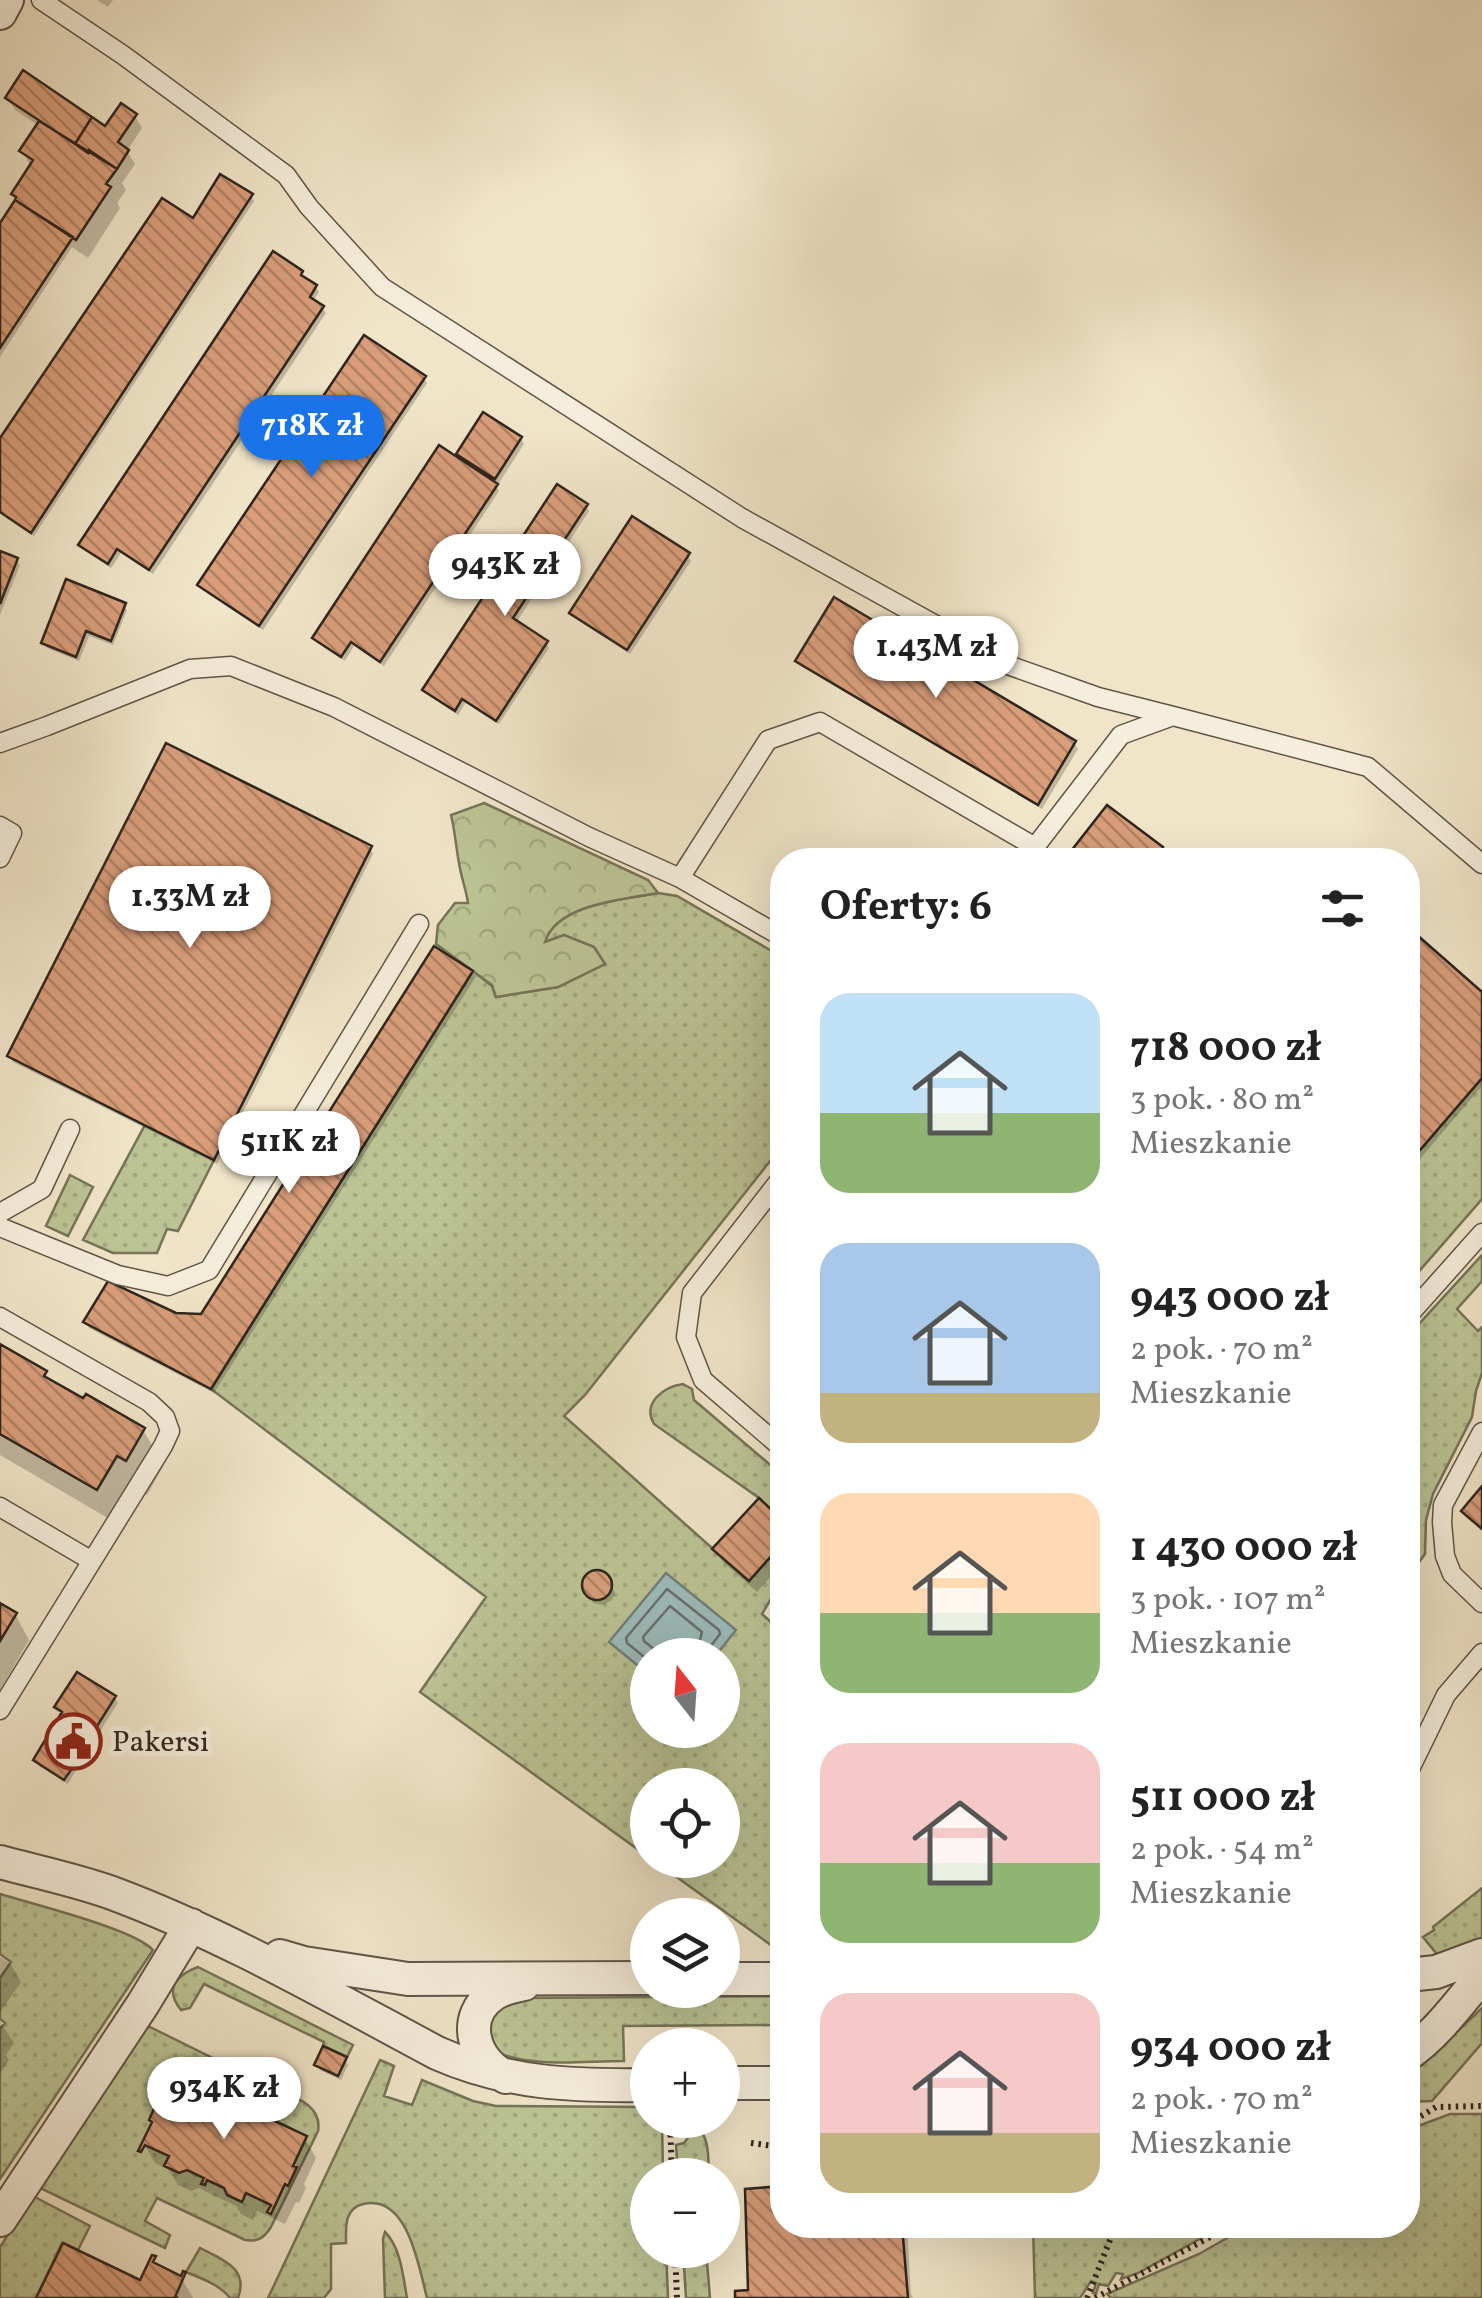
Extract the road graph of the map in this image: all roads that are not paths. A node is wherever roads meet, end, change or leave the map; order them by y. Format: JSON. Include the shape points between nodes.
{"nodes":[{"id":1,"x":8,"y":0,"type":"edge"},
{"id":2,"x":41,"y":0,"type":"edge"},
{"id":3,"x":0,"y":13,"type":"edge"},
{"id":4,"x":1173,"y":716,"type":"junction"},
{"id":5,"x":0,"y":743,"type":"edge"},
{"id":6,"x":0,"y":826,"type":"edge"},
{"id":7,"x":1020,"y":848,"type":"edge"},
{"id":8,"x":1035,"y":848,"type":"edge"},
{"id":9,"x":0,"y":858,"type":"edge"},
{"id":10,"x":1482,"y":864,"type":"edge"},
{"id":11,"x":680,"y":878,"type":"junction"},
{"id":12,"x":419,"y":924,"type":"dead end"},
{"id":13,"x":770,"y":930,"type":"edge"},
{"id":14,"x":70,"y":1130,"type":"dead end"},
{"id":15,"x":770,"y":1193,"type":"edge"},
{"id":16,"x":0,"y":1213,"type":"edge"},
{"id":17,"x":0,"y":1227,"type":"edge"},
{"id":18,"x":1482,"y":1233,"type":"edge"},
{"id":19,"x":1420,"y":1303,"type":"edge"},
{"id":20,"x":0,"y":1317,"type":"edge"},
{"id":21,"x":1482,"y":1432,"type":"edge"},
{"id":22,"x":770,"y":1438,"type":"edge"},
{"id":23,"x":0,"y":1507,"type":"edge"},
{"id":24,"x":92,"y":1560,"type":"junction"},
{"id":25,"x":1482,"y":1603,"type":"edge"},
{"id":26,"x":1482,"y":1653,"type":"edge"},
{"id":27,"x":0,"y":1710,"type":"edge"},
{"id":28,"x":1420,"y":1748,"type":"edge"},
{"id":29,"x":0,"y":1862,"type":"edge"},
{"id":30,"x":191,"y":1925,"type":"junction"},
{"id":31,"x":232,"y":1944,"type":"junction"},
{"id":32,"x":1482,"y":1956,"type":"edge"},
{"id":33,"x":1420,"y":1974,"type":"edge"},
{"id":34,"x":1482,"y":1976,"type":"edge"},
{"id":35,"x":553,"y":1978,"type":"junction"},
{"id":36,"x":630,"y":1978,"type":"edge"},
{"id":37,"x":740,"y":1978,"type":"edge"},
{"id":38,"x":770,"y":1979,"type":"edge"},
{"id":39,"x":1420,"y":2044,"type":"edge"},
{"id":40,"x":506,"y":2077,"type":"junction"},
{"id":41,"x":770,"y":2082,"type":"edge"},
{"id":42,"x":740,"y":2083,"type":"edge"},
{"id":43,"x":630,"y":2084,"type":"edge"},
{"id":44,"x":0,"y":2220,"type":"edge"}],
"edges":[{"from":1,"to":3,"type":"street"},
{"from":2,"to":4,"type":"lane","via":[[286,175],[382,287],[726,508],[1008,665]]},
{"from":4,"to":8,"type":"lane","via":[[1122,735]]},
{"from":4,"to":10,"type":"lane","via":[[1368,768]]},
{"from":5,"to":11,"type":"lane","via":[[190,670],[232,666],[334,707]]},
{"from":6,"to":9,"type":"lane","via":[[12,833]]},
{"from":7,"to":11,"type":"lane","via":[[820,722],[768,740]]},
{"from":11,"to":13,"type":"lane"},
{"from":12,"to":17,"type":"lane","via":[[209,1270],[168,1286],[118,1275]]},
{"from":14,"to":16,"type":"lane","via":[[42,1189]]},
{"from":15,"to":22,"type":"lane","via":[[692,1294],[686,1338],[703,1380]]},
{"from":18,"to":19,"type":"lane"},
{"from":20,"to":24,"type":"lane","via":[[150,1402],[168,1422],[168,1436]]},
{"from":21,"to":25,"type":"lane","via":[[1443,1505],[1442,1522],[1452,1574]]},
{"from":23,"to":24,"type":"lane"},
{"from":24,"to":27,"type":"lane"},
{"from":26,"to":28,"type":"lane","via":[[1446,1695]]},
{"from":29,"to":30,"type":"street","via":[[107,1892]]},
{"from":30,"to":31,"type":"street"},
{"from":30,"to":44,"type":"street"},
{"from":31,"to":35,"type":"street","via":[[408,1979]]},
{"from":31,"to":40,"type":"street","via":[[437,2053]]},
{"from":32,"to":33,"type":"street"},
{"from":34,"to":39,"type":"street"},
{"from":35,"to":36,"type":"street"},
{"from":35,"to":40,"type":"street","via":[[502,1990],[480,2007],[474,2031],[481,2056]]},
{"from":37,"to":38,"type":"street"},
{"from":40,"to":43,"type":"street"},
{"from":41,"to":42,"type":"street"}]}
